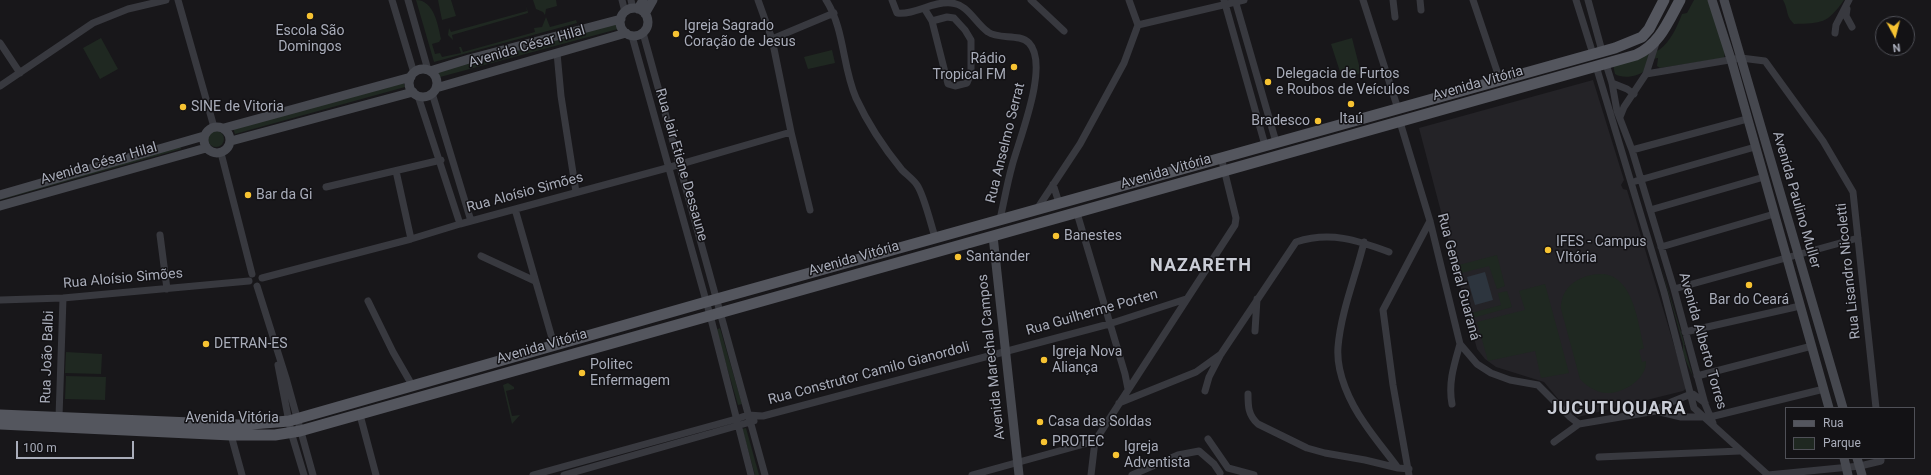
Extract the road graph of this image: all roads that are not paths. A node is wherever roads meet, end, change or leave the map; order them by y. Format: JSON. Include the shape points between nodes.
{"nodes":[{"id":1,"x":166,"y":0,"type":"edge"},
{"id":2,"x":178,"y":0,"type":"edge"},
{"id":3,"x":392,"y":0,"type":"edge"},
{"id":4,"x":408,"y":0,"type":"edge"},
{"id":5,"x":622,"y":0,"type":"edge"},
{"id":6,"x":643,"y":0,"type":"edge"},
{"id":7,"x":653,"y":0,"type":"edge"},
{"id":8,"x":758,"y":0,"type":"edge"},
{"id":9,"x":826,"y":0,"type":"edge"},
{"id":10,"x":892,"y":0,"type":"edge"},
{"id":11,"x":1031,"y":0,"type":"edge"},
{"id":12,"x":1129,"y":0,"type":"edge"},
{"id":13,"x":1244,"y":0,"type":"edge"},
{"id":14,"x":1363,"y":0,"type":"edge"},
{"id":15,"x":1393,"y":0,"type":"edge"},
{"id":16,"x":1420,"y":0,"type":"edge"},
{"id":17,"x":1474,"y":0,"type":"edge"},
{"id":18,"x":1576,"y":0,"type":"edge"},
{"id":19,"x":1588,"y":0,"type":"edge"},
{"id":20,"x":1664,"y":0,"type":"edge"},
{"id":21,"x":1680,"y":0,"type":"edge"},
{"id":22,"x":1712,"y":0,"type":"edge"},
{"id":23,"x":1724,"y":0,"type":"edge"},
{"id":24,"x":1235,"y":1,"type":"edge"},
{"id":25,"x":1225,"y":2,"type":"edge"},
{"id":26,"x":1848,"y":2,"type":"edge"},
{"id":27,"x":924,"y":8,"type":"junction"},
{"id":28,"x":1422,"y":10,"type":"dead end"},
{"id":29,"x":632,"y":11,"type":"edge"},
{"id":30,"x":834,"y":13,"type":"junction"},
{"id":31,"x":1395,"y":17,"type":"dead end"},
{"id":32,"x":932,"y":21,"type":"junction"},
{"id":33,"x":1138,"y":26,"type":"junction"},
{"id":34,"x":1852,"y":27,"type":"dead end"},
{"id":35,"x":1064,"y":31,"type":"dead end"},
{"id":36,"x":643,"y":33,"type":"junction"},
{"id":37,"x":1835,"y":33,"type":"dead end"},
{"id":38,"x":629,"y":35,"type":"junction"},
{"id":39,"x":772,"y":39,"type":"junction"},
{"id":40,"x":1657,"y":40,"type":"junction"},
{"id":41,"x":0,"y":43,"type":"edge"},
{"id":42,"x":557,"y":53,"type":"junction"},
{"id":43,"x":1598,"y":53,"type":"junction"},
{"id":44,"x":1742,"y":58,"type":"junction"},
{"id":45,"x":1731,"y":59,"type":"junction"},
{"id":46,"x":1601,"y":65,"type":"junction"},
{"id":47,"x":429,"y":70,"type":"junction"},
{"id":48,"x":20,"y":73,"type":"junction"},
{"id":49,"x":1646,"y":74,"type":"junction"},
{"id":50,"x":412,"y":75,"type":"junction"},
{"id":51,"x":1500,"y":80,"type":"junction"},
{"id":52,"x":1612,"y":83,"type":"junction"},
{"id":53,"x":0,"y":86,"type":"edge"},
{"id":54,"x":434,"y":91,"type":"junction"},
{"id":55,"x":415,"y":94,"type":"junction"},
{"id":56,"x":1634,"y":94,"type":"junction"},
{"id":57,"x":1398,"y":109,"type":"junction"},
{"id":58,"x":1608,"y":110,"type":"junction"},
{"id":59,"x":1619,"y":114,"type":"junction"},
{"id":60,"x":1747,"y":119,"type":"junction"},
{"id":61,"x":1400,"y":122,"type":"junction"},
{"id":62,"x":214,"y":127,"type":"junction"},
{"id":63,"x":224,"y":128,"type":"junction"},
{"id":64,"x":791,"y":129,"type":"junction"},
{"id":65,"x":204,"y":136,"type":"junction"},
{"id":66,"x":231,"y":141,"type":"junction"},
{"id":67,"x":1270,"y":144,"type":"junction"},
{"id":68,"x":1755,"y":147,"type":"junction"},
{"id":69,"x":206,"y":148,"type":"junction"},
{"id":70,"x":1632,"y":150,"type":"junction"},
{"id":71,"x":221,"y":153,"type":"junction"},
{"id":72,"x":1221,"y":158,"type":"junction"},
{"id":73,"x":441,"y":160,"type":"junction"},
{"id":74,"x":678,"y":165,"type":"junction"},
{"id":75,"x":667,"y":168,"type":"junction"},
{"id":76,"x":396,"y":171,"type":"junction"},
{"id":77,"x":1224,"y":171,"type":"junction"},
{"id":78,"x":1764,"y":177,"type":"junction"},
{"id":79,"x":1640,"y":180,"type":"junction"},
{"id":80,"x":1630,"y":183,"type":"junction"},
{"id":81,"x":1053,"y":184,"type":"junction"},
{"id":82,"x":326,"y":187,"type":"dead end"},
{"id":83,"x":576,"y":192,"type":"junction"},
{"id":84,"x":0,"y":195,"type":"edge"},
{"id":85,"x":1059,"y":203,"type":"junction"},
{"id":86,"x":0,"y":206,"type":"edge"},
{"id":87,"x":515,"y":208,"type":"junction"},
{"id":88,"x":1037,"y":209,"type":"junction"},
{"id":89,"x":810,"y":210,"type":"dead end"},
{"id":90,"x":1650,"y":210,"type":"junction"},
{"id":91,"x":1077,"y":213,"type":"junction"},
{"id":92,"x":1774,"y":214,"type":"junction"},
{"id":93,"x":1013,"y":216,"type":"junction"},
{"id":94,"x":1000,"y":219,"type":"junction"},
{"id":95,"x":471,"y":221,"type":"junction"},
{"id":96,"x":1430,"y":221,"type":"junction"},
{"id":97,"x":460,"y":224,"type":"junction"},
{"id":98,"x":160,"y":235,"type":"dead end"},
{"id":99,"x":993,"y":236,"type":"junction"},
{"id":100,"x":935,"y":237,"type":"junction"},
{"id":101,"x":1858,"y":238,"type":"junction"},
{"id":102,"x":411,"y":239,"type":"junction"},
{"id":103,"x":1364,"y":242,"type":"junction"},
{"id":104,"x":1661,"y":247,"type":"junction"},
{"id":105,"x":1389,"y":252,"type":"dead end"},
{"id":106,"x":1798,"y":255,"type":"junction"},
{"id":107,"x":481,"y":256,"type":"dead end"},
{"id":108,"x":1786,"y":259,"type":"junction"},
{"id":109,"x":251,"y":278,"type":"junction"},
{"id":110,"x":262,"y":278,"type":"junction"},
{"id":111,"x":535,"y":281,"type":"junction"},
{"id":112,"x":257,"y":286,"type":"junction"},
{"id":113,"x":167,"y":289,"type":"junction"},
{"id":114,"x":1674,"y":289,"type":"junction"},
{"id":115,"x":63,"y":298,"type":"junction"},
{"id":116,"x":1186,"y":299,"type":"junction"},
{"id":117,"x":1257,"y":299,"type":"junction"},
{"id":118,"x":0,"y":300,"type":"edge"},
{"id":119,"x":712,"y":300,"type":"junction"},
{"id":120,"x":368,"y":301,"type":"dead end"},
{"id":121,"x":1800,"y":306,"type":"junction"},
{"id":122,"x":716,"y":314,"type":"junction"},
{"id":123,"x":1109,"y":324,"type":"junction"},
{"id":124,"x":1254,"y":331,"type":"dead end"},
{"id":125,"x":1685,"y":332,"type":"junction"},
{"id":126,"x":1460,"y":344,"type":"junction"},
{"id":127,"x":554,"y":345,"type":"junction"},
{"id":128,"x":1812,"y":346,"type":"junction"},
{"id":129,"x":1005,"y":351,"type":"junction"},
{"id":130,"x":1221,"y":354,"type":"junction"},
{"id":131,"x":1125,"y":374,"type":"junction"},
{"id":132,"x":1139,"y":374,"type":"junction"},
{"id":133,"x":1697,"y":376,"type":"junction"},
{"id":134,"x":412,"y":385,"type":"junction"},
{"id":135,"x":1128,"y":389,"type":"junction"},
{"id":136,"x":1824,"y":390,"type":"junction"},
{"id":137,"x":1205,"y":391,"type":"dead end"},
{"id":138,"x":1248,"y":394,"type":"dead end"},
{"id":139,"x":1691,"y":394,"type":"junction"},
{"id":140,"x":1119,"y":403,"type":"junction"},
{"id":141,"x":1452,"y":404,"type":"dead end"},
{"id":142,"x":1705,"y":404,"type":"junction"},
{"id":143,"x":1830,"y":407,"type":"edge"},
{"id":144,"x":1843,"y":407,"type":"edge"},
{"id":145,"x":1876,"y":407,"type":"edge"},
{"id":146,"x":1656,"y":411,"type":"junction"},
{"id":147,"x":0,"y":415,"type":"edge"},
{"id":148,"x":360,"y":415,"type":"junction"},
{"id":149,"x":748,"y":416,"type":"junction"},
{"id":150,"x":763,"y":416,"type":"junction"},
{"id":151,"x":59,"y":417,"type":"junction"},
{"id":152,"x":1707,"y":417,"type":"junction"},
{"id":153,"x":736,"y":418,"type":"junction"},
{"id":154,"x":293,"y":419,"type":"junction"},
{"id":155,"x":751,"y":423,"type":"junction"},
{"id":156,"x":0,"y":424,"type":"edge"},
{"id":157,"x":1579,"y":424,"type":"junction"},
{"id":158,"x":739,"y":427,"type":"junction"},
{"id":159,"x":295,"y":431,"type":"junction"},
{"id":160,"x":231,"y":436,"type":"junction"},
{"id":161,"x":1208,"y":439,"type":"dead end"},
{"id":162,"x":1095,"y":441,"type":"junction"},
{"id":163,"x":1554,"y":442,"type":"dead end"},
{"id":164,"x":1740,"y":451,"type":"junction"},
{"id":165,"x":1599,"y":457,"type":"dead end"},
{"id":166,"x":1844,"y":459,"type":"edge"},
{"id":167,"x":1881,"y":459,"type":"edge"},
{"id":168,"x":1017,"y":463,"type":"junction"},
{"id":169,"x":1860,"y":466,"type":"edge"},
{"id":170,"x":1228,"y":468,"type":"junction"},
{"id":171,"x":1398,"y":468,"type":"junction"},
{"id":172,"x":1409,"y":472,"type":"edge"},
{"id":173,"x":1847,"y":472,"type":"edge"},
{"id":174,"x":1220,"y":474,"type":"edge"},
{"id":175,"x":242,"y":475,"type":"edge"},
{"id":176,"x":304,"y":475,"type":"edge"},
{"id":177,"x":312,"y":475,"type":"edge"},
{"id":178,"x":376,"y":475,"type":"edge"},
{"id":179,"x":533,"y":475,"type":"edge"},
{"id":180,"x":564,"y":475,"type":"edge"},
{"id":181,"x":751,"y":475,"type":"edge"},
{"id":182,"x":765,"y":475,"type":"edge"},
{"id":183,"x":972,"y":475,"type":"edge"},
{"id":184,"x":1019,"y":475,"type":"edge"},
{"id":185,"x":1091,"y":475,"type":"edge"},
{"id":186,"x":1132,"y":475,"type":"edge"},
{"id":187,"x":1254,"y":475,"type":"edge"},
{"id":188,"x":1768,"y":475,"type":"edge"}],
"edges":[{"from":1,"to":48,"type":"street","via":[[128,9],[93,23]]},
{"from":2,"to":62,"type":"street"},
{"from":3,"to":50,"type":"street"},
{"from":4,"to":47,"type":"street"},
{"from":5,"to":29,"type":"street"},
{"from":6,"to":29,"type":"street"},
{"from":7,"to":29,"type":"street"},
{"from":8,"to":39,"type":"street"},
{"from":9,"to":30,"type":"street"},
{"from":10,"to":27,"type":"street","name":"Rua Anselmo Serrat","via":[[897,14]]},
{"from":11,"to":35,"type":"street"},
{"from":12,"to":33,"type":"street"},
{"from":13,"to":24,"type":"street"},
{"from":14,"to":57,"type":"street"},
{"from":15,"to":31,"type":"street"},
{"from":16,"to":28,"type":"street"},
{"from":17,"to":51,"type":"street"},
{"from":18,"to":43,"type":"street"},
{"from":19,"to":43,"type":"street"},
{"from":20,"to":43,"type":"main road","name":"Avenida Vitória","via":[[1642,37]]},
{"from":21,"to":40,"type":"main road","name":"Avenida Vitória"},
{"from":22,"to":45,"type":"street","name":"Avenida Paulino Muller"},
{"from":23,"to":44,"type":"street","name":"Avenida Paulino Muller"},
{"from":24,"to":25,"type":"street"},
{"from":24,"to":67,"type":"street"},
{"from":25,"to":33,"type":"street"},
{"from":25,"to":67,"type":"street"},
{"from":26,"to":34,"type":"street","via":[[1846,16]]},
{"from":26,"to":37,"type":"street","via":[[1836,25]]},
{"from":27,"to":32,"type":"street"},
{"from":27,"to":94,"type":"street","name":"Rua Anselmo Serrat","via":[[941,3],[958,5],[968,11],[989,33],[1028,42],[1036,55],[1036,76],[1030,105],[1012,165]]},
{"from":29,"to":36,"type":"street","via":[[648,25]]},
{"from":29,"to":38,"type":"street","via":[[622,28]]},
{"from":29,"to":47,"type":"street","name":"Avenida César Hilal"},
{"from":30,"to":39,"type":"street"},
{"from":30,"to":100,"type":"street","via":[[856,97],[884,146],[918,186]]},
{"from":32,"to":32,"type":"street","via":[[948,84],[955,86],[967,83],[971,67],[971,40],[968,34],[954,18]]},
{"from":33,"to":81,"type":"street","via":[[1124,64],[1080,144]]},
{"from":36,"to":38,"type":"street","name":"Avenida César Hilal"},
{"from":36,"to":74,"type":"street","name":"Rua Jair Etiene Dessaune"},
{"from":38,"to":42,"type":"street","name":"Avenida César Hilal"},
{"from":38,"to":75,"type":"street","name":"Rua Jair Etiene Dessaune"},
{"from":39,"to":64,"type":"street"},
{"from":40,"to":46,"type":"main road","name":"Avenida Vitória","via":[[1642,53]]},
{"from":40,"to":49,"type":"street"},
{"from":41,"to":48,"type":"street"},
{"from":42,"to":54,"type":"street","name":"Avenida César Hilal"},
{"from":42,"to":83,"type":"street"},
{"from":43,"to":46,"type":"main road"},
{"from":43,"to":51,"type":"main road","name":"Avenida Vitória"},
{"from":44,"to":45,"type":"street","name":"Rua Lisandro Nicoletti"},
{"from":44,"to":101,"type":"street","name":"Rua Lisandro Nicoletti","via":[[1765,61],[1824,141],[1853,192]]},
{"from":44,"to":106,"type":"street","name":"Avenida Paulino Muller"},
{"from":45,"to":49,"type":"street","name":"Rua Lisandro Nicoletti"},
{"from":45,"to":60,"type":"street","name":"Avenida Paulino Muller"},
{"from":46,"to":52,"type":"street","name":"Avenida Alberto Torres"},
{"from":46,"to":58,"type":"street","name":"Avenida Alberto Torres"},
{"from":46,"to":61,"type":"main road","name":"Avenida Vitória"},
{"from":47,"to":50,"type":"street","via":[[420,69]]},
{"from":47,"to":54,"type":"street","via":[[436,78]]},
{"from":48,"to":53,"type":"street"},
{"from":49,"to":56,"type":"street"},
{"from":50,"to":55,"type":"street","via":[[409,85]]},
{"from":50,"to":63,"type":"street"},
{"from":51,"to":57,"type":"main road","name":"Avenida Vitória"},
{"from":52,"to":56,"type":"street"},
{"from":52,"to":59,"type":"street","name":"Avenida Alberto Torres"},
{"from":54,"to":55,"type":"street","via":[[426,96]]},
{"from":54,"to":95,"type":"street"},
{"from":55,"to":66,"type":"street"},
{"from":55,"to":73,"type":"street"},
{"from":56,"to":59,"type":"street"},
{"from":57,"to":67,"type":"main road","name":"Avenida Vitória"},
{"from":58,"to":59,"type":"street"},
{"from":58,"to":80,"type":"street","name":"Avenida Alberto Torres"},
{"from":59,"to":70,"type":"street","name":"Avenida Alberto Torres"},
{"from":60,"to":68,"type":"street","name":"Avenida Paulino Muller"},
{"from":60,"to":70,"type":"street"},
{"from":61,"to":77,"type":"main road","name":"Avenida Vitória"},
{"from":61,"to":96,"type":"street","name":"Rua General Guaraná"},
{"from":62,"to":63,"type":"street"},
{"from":62,"to":65,"type":"street"},
{"from":63,"to":66,"type":"street"},
{"from":64,"to":74,"type":"street","name":"Rua Aloísio Simões"},
{"from":64,"to":89,"type":"street"},
{"from":65,"to":69,"type":"street"},
{"from":65,"to":84,"type":"street","name":"Avenida César Hilal"},
{"from":66,"to":71,"type":"street","via":[[227,150]]},
{"from":67,"to":72,"type":"main road","name":"Avenida Vitória"},
{"from":68,"to":78,"type":"street","name":"Avenida Paulino Muller"},
{"from":68,"to":79,"type":"street"},
{"from":69,"to":71,"type":"street","via":[[213,153]]},
{"from":69,"to":86,"type":"street","name":"Avenida César Hilal"},
{"from":70,"to":79,"type":"street","name":"Avenida Alberto Torres"},
{"from":71,"to":109,"type":"street"},
{"from":72,"to":77,"type":"street"},
{"from":72,"to":85,"type":"main road","name":"Avenida Vitória"},
{"from":73,"to":76,"type":"street"},
{"from":73,"to":97,"type":"street"},
{"from":74,"to":75,"type":"street","name":"Rua Aloísio Simões"},
{"from":74,"to":119,"type":"street","name":"Rua Jair Etiene Dessaune"},
{"from":75,"to":83,"type":"street","name":"Rua Aloísio Simões"},
{"from":75,"to":119,"type":"street","name":"Rua Jair Etiene Dessaune"},
{"from":76,"to":82,"type":"street"},
{"from":76,"to":102,"type":"street"},
{"from":77,"to":91,"type":"main road","name":"Avenida Vitória"},
{"from":77,"to":116,"type":"street","via":[[1236,225]]},
{"from":78,"to":90,"type":"street"},
{"from":78,"to":92,"type":"street","name":"Avenida Paulino Muller"},
{"from":79,"to":80,"type":"street"},
{"from":79,"to":90,"type":"street","name":"Avenida Alberto Torres"},
{"from":80,"to":139,"type":"street","name":"Avenida Alberto Torres","via":[[1664,292]]},
{"from":81,"to":85,"type":"street"},
{"from":81,"to":88,"type":"street"},
{"from":83,"to":87,"type":"street","name":"Rua Aloísio Simões"},
{"from":85,"to":88,"type":"main road","name":"Avenida Vitória"},
{"from":87,"to":95,"type":"street","name":"Rua Aloísio Simões"},
{"from":87,"to":111,"type":"street"},
{"from":88,"to":93,"type":"main road","name":"Avenida Vitória"},
{"from":90,"to":104,"type":"street","name":"Avenida Alberto Torres"},
{"from":91,"to":99,"type":"main road","name":"Avenida Vitória"},
{"from":91,"to":123,"type":"street"},
{"from":92,"to":104,"type":"street"},
{"from":92,"to":108,"type":"street","name":"Avenida Paulino Muller"},
{"from":93,"to":94,"type":"main road","name":"Avenida Vitória"},
{"from":93,"to":99,"type":"main road","via":[[997,224]]},
{"from":94,"to":100,"type":"main road","name":"Avenida Vitória"},
{"from":95,"to":97,"type":"street","name":"Rua Aloísio Simões"},
{"from":96,"to":126,"type":"street","name":"Rua General Guaraná"},
{"from":96,"to":172,"type":"street","via":[[1383,310],[1393,385]]},
{"from":97,"to":102,"type":"street","name":"Rua Aloísio Simões"},
{"from":98,"to":113,"type":"street"},
{"from":99,"to":122,"type":"main road","name":"Avenida Vitória"},
{"from":99,"to":129,"type":"street","name":"Avenida Marechal Campos"},
{"from":100,"to":119,"type":"main road","name":"Avenida Vitória"},
{"from":101,"to":106,"type":"street"},
{"from":101,"to":145,"type":"street","name":"Rua Lisandro Nicoletti"},
{"from":102,"to":110,"type":"street","name":"Rua Aloísio Simões"},
{"from":103,"to":105,"type":"street"},
{"from":103,"to":117,"type":"street","via":[[1351,238],[1317,237],[1296,242]]},
{"from":103,"to":171,"type":"street","via":[[1341,331],[1338,348],[1340,364],[1344,385],[1364,423]]},
{"from":104,"to":114,"type":"street","name":"Avenida Alberto Torres"},
{"from":106,"to":108,"type":"street"},
{"from":106,"to":144,"type":"street","name":"Avenida Paulino Muller"},
{"from":107,"to":111,"type":"street"},
{"from":108,"to":114,"type":"street"},
{"from":108,"to":121,"type":"street","name":"Avenida Paulino Muller"},
{"from":109,"to":110,"type":"street","via":[[259,274]]},
{"from":109,"to":112,"type":"street","via":[[253,286]]},
{"from":109,"to":113,"type":"street","name":"Rua Aloísio Simões"},
{"from":110,"to":112,"type":"street","via":[[261,284]]},
{"from":111,"to":127,"type":"street"},
{"from":112,"to":154,"type":"street"},
{"from":113,"to":115,"type":"street","name":"Rua Aloísio Simões"},
{"from":114,"to":125,"type":"street","name":"Avenida Alberto Torres"},
{"from":115,"to":118,"type":"street","name":"Rua Aloísio Simões"},
{"from":115,"to":151,"type":"street","name":"Rua João Balbi"},
{"from":116,"to":123,"type":"street","name":"Rua Guilherme Porten"},
{"from":116,"to":132,"type":"street"},
{"from":117,"to":124,"type":"street"},
{"from":117,"to":130,"type":"street"},
{"from":119,"to":122,"type":"street"},
{"from":119,"to":122,"type":"street"},
{"from":119,"to":127,"type":"main road","name":"Avenida Vitória"},
{"from":120,"to":134,"type":"street"},
{"from":121,"to":125,"type":"street"},
{"from":121,"to":128,"type":"street","name":"Avenida Paulino Muller"},
{"from":122,"to":148,"type":"main road","name":"Avenida Vitória"},
{"from":122,"to":149,"type":"street"},
{"from":122,"to":153,"type":"street"},
{"from":123,"to":129,"type":"street","name":"Rua Guilherme Porten"},
{"from":123,"to":131,"type":"street"},
{"from":125,"to":133,"type":"street","name":"Avenida Alberto Torres"},
{"from":126,"to":141,"type":"street","via":[[1451,376]]},
{"from":126,"to":157,"type":"street","name":"Rua General Guaraná","via":[[1477,364],[1491,373],[1510,380],[1538,385]]},
{"from":127,"to":134,"type":"main road","name":"Avenida Vitória"},
{"from":128,"to":133,"type":"street"},
{"from":128,"to":136,"type":"street","name":"Avenida Paulino Muller"},
{"from":129,"to":150,"type":"street","name":"Rua Construtor Camilo Gianordoli"},
{"from":129,"to":168,"type":"street","name":"Avenida Marechal Campos"},
{"from":130,"to":137,"type":"street"},
{"from":130,"to":140,"type":"street","via":[[1196,372]]},
{"from":131,"to":132,"type":"street"},
{"from":131,"to":135,"type":"street"},
{"from":132,"to":135,"type":"street"},
{"from":133,"to":142,"type":"street","name":"Avenida Alberto Torres"},
{"from":134,"to":154,"type":"main road","name":"Avenida Vitória"},
{"from":135,"to":140,"type":"street"},
{"from":136,"to":143,"type":"street","name":"Avenida Paulino Muller"},
{"from":136,"to":152,"type":"street"},
{"from":138,"to":171,"type":"street","via":[[1250,414],[1258,424],[1307,448]]},
{"from":139,"to":142,"type":"street"},
{"from":139,"to":146,"type":"street"},
{"from":139,"to":152,"type":"street","name":"Avenida Alberto Torres","via":[[1694,408]]},
{"from":140,"to":162,"type":"street"},
{"from":142,"to":152,"type":"street","name":"Avenida Alberto Torres"},
{"from":146,"to":152,"type":"street","via":[[1681,417]]},
{"from":146,"to":157,"type":"street"},
{"from":147,"to":151,"type":"main road","name":"Avenida Vitória"},
{"from":148,"to":159,"type":"main road","name":"Avenida Vitória"},
{"from":148,"to":178,"type":"street"},
{"from":149,"to":150,"type":"street","name":"Rua Construtor Camilo Gianordoli"},
{"from":149,"to":153,"type":"street","name":"Rua Construtor Camilo Gianordoli"},
{"from":149,"to":155,"type":"street"},
{"from":150,"to":155,"type":"street","name":"Rua Construtor Camilo Gianordoli"},
{"from":151,"to":154,"type":"main road","name":"Avenida Vitória","via":[[239,425]]},
{"from":152,"to":164,"type":"street","name":"Avenida Alberto Torres"},
{"from":153,"to":158,"type":"street"},
{"from":153,"to":179,"type":"street","name":"Rua Construtor Camilo Gianordoli"},
{"from":154,"to":159,"type":"street"},
{"from":155,"to":158,"type":"street","name":"Rua Construtor Camilo Gianordoli"},
{"from":155,"to":182,"type":"street"},
{"from":156,"to":160,"type":"main road","name":"Avenida Vitória"},
{"from":157,"to":163,"type":"street"},
{"from":158,"to":180,"type":"street","name":"Rua Construtor Camilo Gianordoli"},
{"from":158,"to":181,"type":"street"},
{"from":159,"to":160,"type":"main road","name":"Avenida Vitória","via":[[275,435]]},
{"from":159,"to":176,"type":"street"},
{"from":159,"to":177,"type":"street"},
{"from":160,"to":175,"type":"street"},
{"from":161,"to":170,"type":"street"},
{"from":162,"to":168,"type":"street"},
{"from":162,"to":185,"type":"street"},
{"from":164,"to":165,"type":"street"},
{"from":164,"to":188,"type":"street","name":"Avenida Alberto Torres"},
{"from":166,"to":173,"type":"street"},
{"from":167,"to":169,"type":"street"},
{"from":168,"to":183,"type":"street"},
{"from":168,"to":184,"type":"street","name":"Avenida Marechal Campos"},
{"from":169,"to":173,"type":"street"},
{"from":170,"to":174,"type":"street"},
{"from":170,"to":187,"type":"street"},
{"from":171,"to":172,"type":"street"},
{"from":173,"to":188,"type":"street"},
{"from":174,"to":186,"type":"street","via":[[1214,464],[1199,451],[1178,455]]}]}
